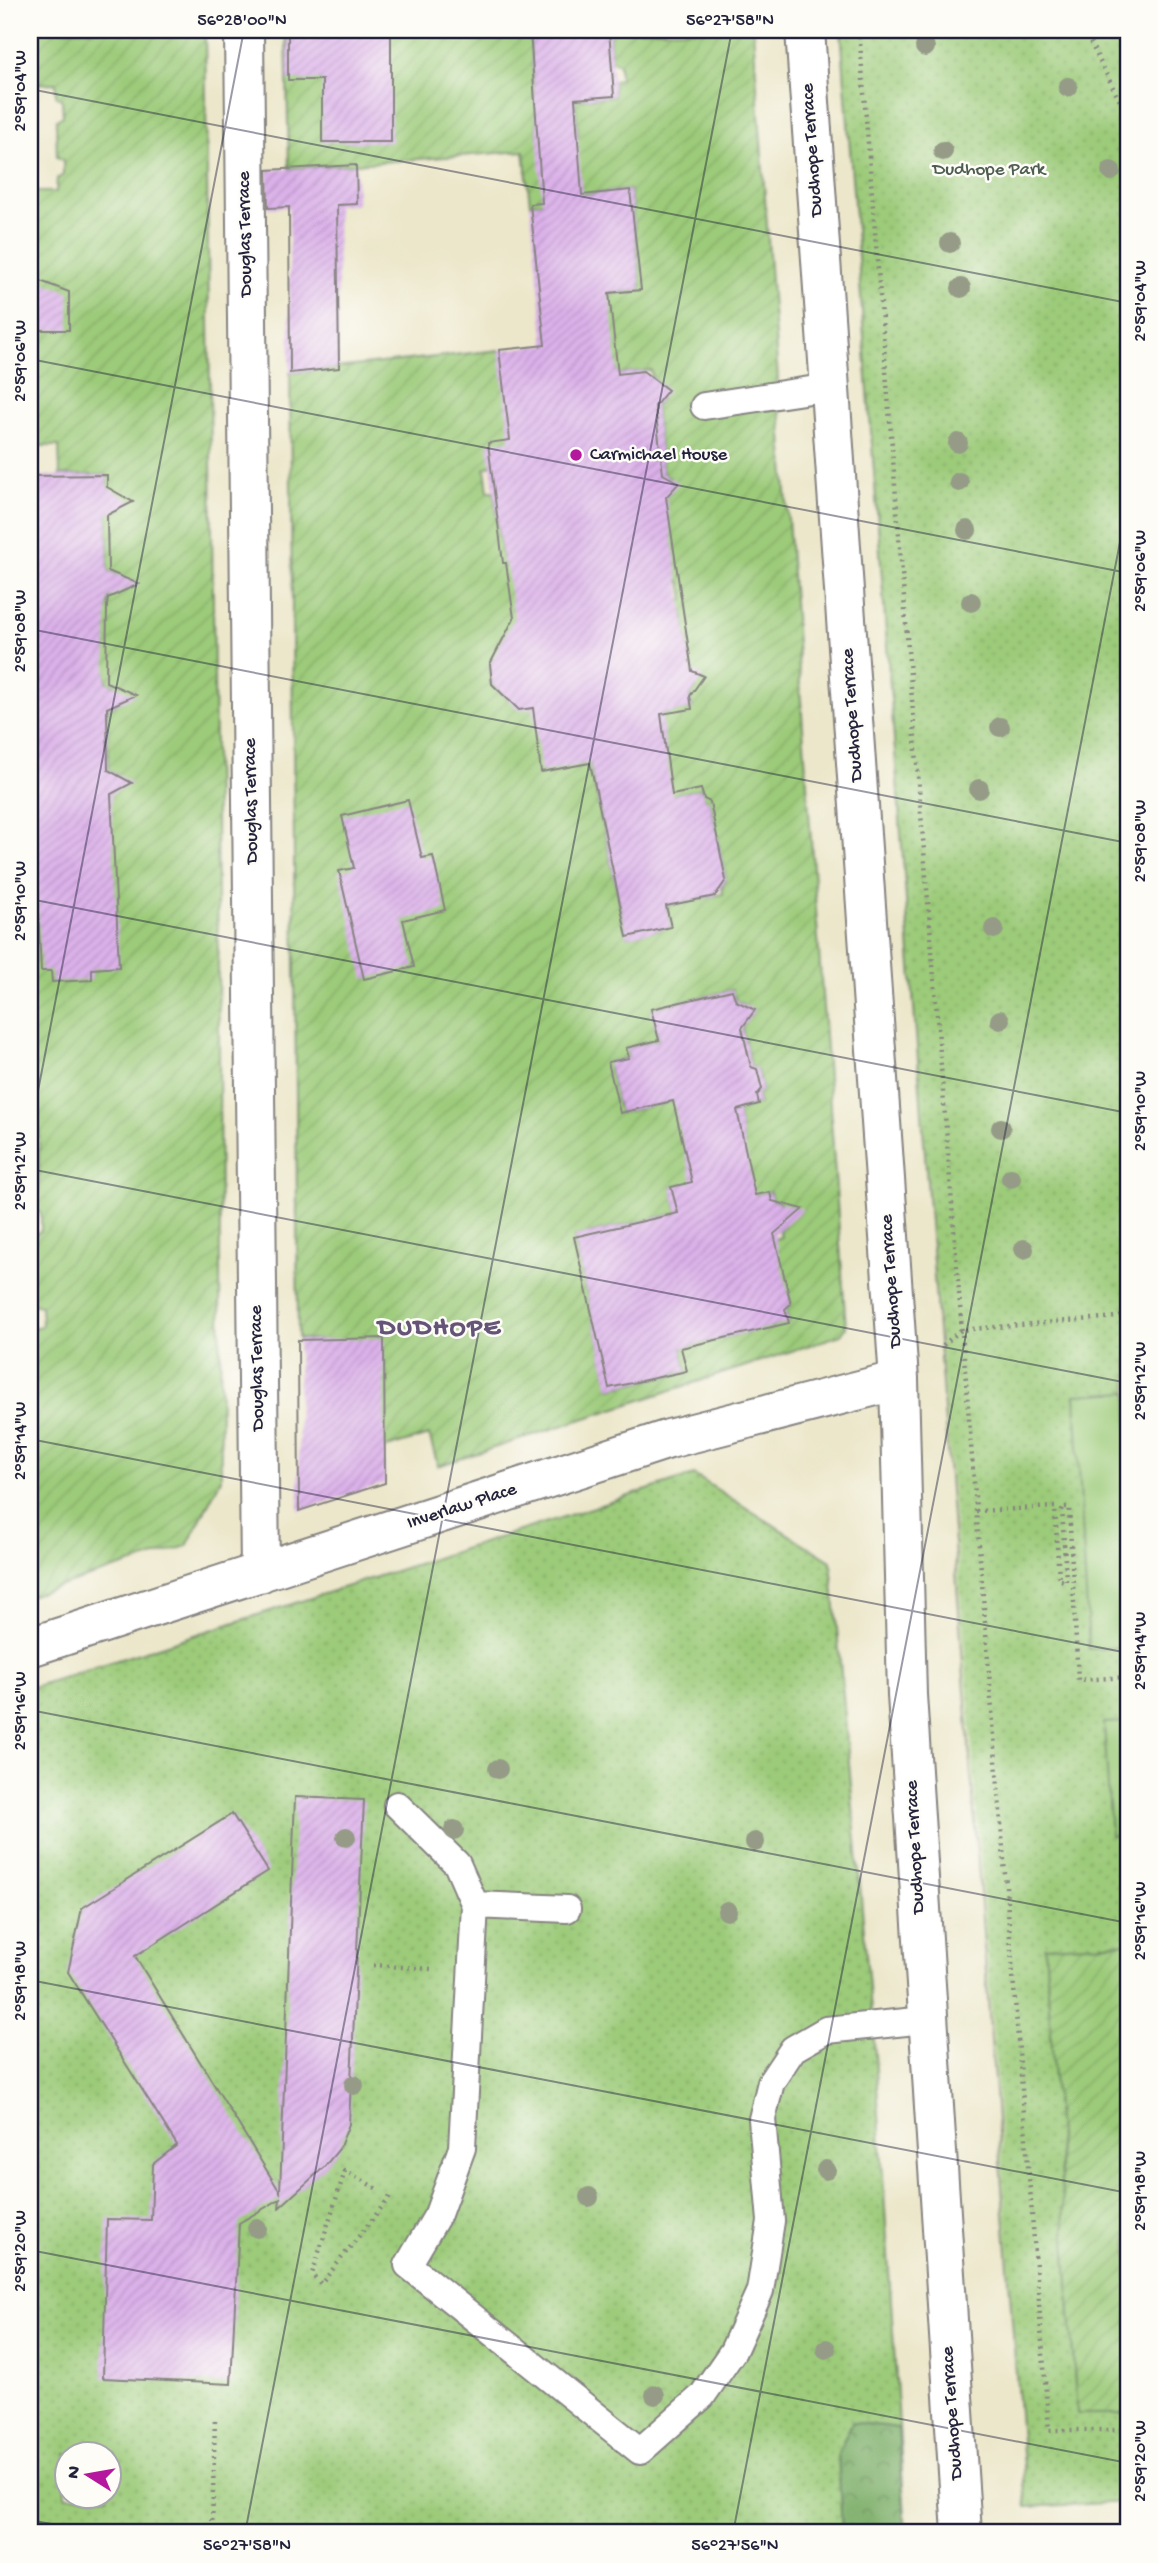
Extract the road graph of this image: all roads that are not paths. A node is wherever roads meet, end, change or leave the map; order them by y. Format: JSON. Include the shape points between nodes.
{"nodes":[{"id":1,"x":244,"y":30,"type":"edge"},
{"id":2,"x":805,"y":30,"type":"edge"},
{"id":3,"x":830,"y":387,"type":"junction"},
{"id":4,"x":704,"y":406,"type":"dead end"},
{"id":5,"x":899,"y":1380,"type":"junction"},
{"id":6,"x":260,"y":1573,"type":"junction"},
{"id":7,"x":30,"y":1647,"type":"edge"},
{"id":8,"x":397,"y":1805,"type":"dead end"},
{"id":9,"x":475,"y":1905,"type":"junction"},
{"id":10,"x":567,"y":1909,"type":"dead end"},
{"id":11,"x":926,"y":2020,"type":"junction"},
{"id":12,"x":962,"y":2533,"type":"edge"}],
"edges":[{"from":1,"to":6,"type":"street","name":"Douglas Terrace"},
{"from":2,"to":3,"type":"street","name":"Dudhope Terrace"},
{"from":3,"to":4,"type":"lane"},
{"from":3,"to":5,"type":"street","name":"Dudhope Terrace"},
{"from":5,"to":6,"type":"street","name":"Inverlaw Place","via":[[669,1439]]},
{"from":5,"to":11,"type":"street","name":"Dudhope Terrace","via":[[907,1695]]},
{"from":6,"to":7,"type":"street","name":"Inverlaw Place"},
{"from":8,"to":9,"type":"lane","via":[[457,1864]]},
{"from":9,"to":10,"type":"lane"},
{"from":9,"to":11,"type":"lane","via":[[462,2148],[438,2214],[408,2265],[640,2451],[702,2396],[733,2351],[760,2291],[771,2221],[762,2119],[771,2082],[793,2049],[826,2030]]},
{"from":11,"to":12,"type":"street","name":"Dudhope Terrace"}]}
